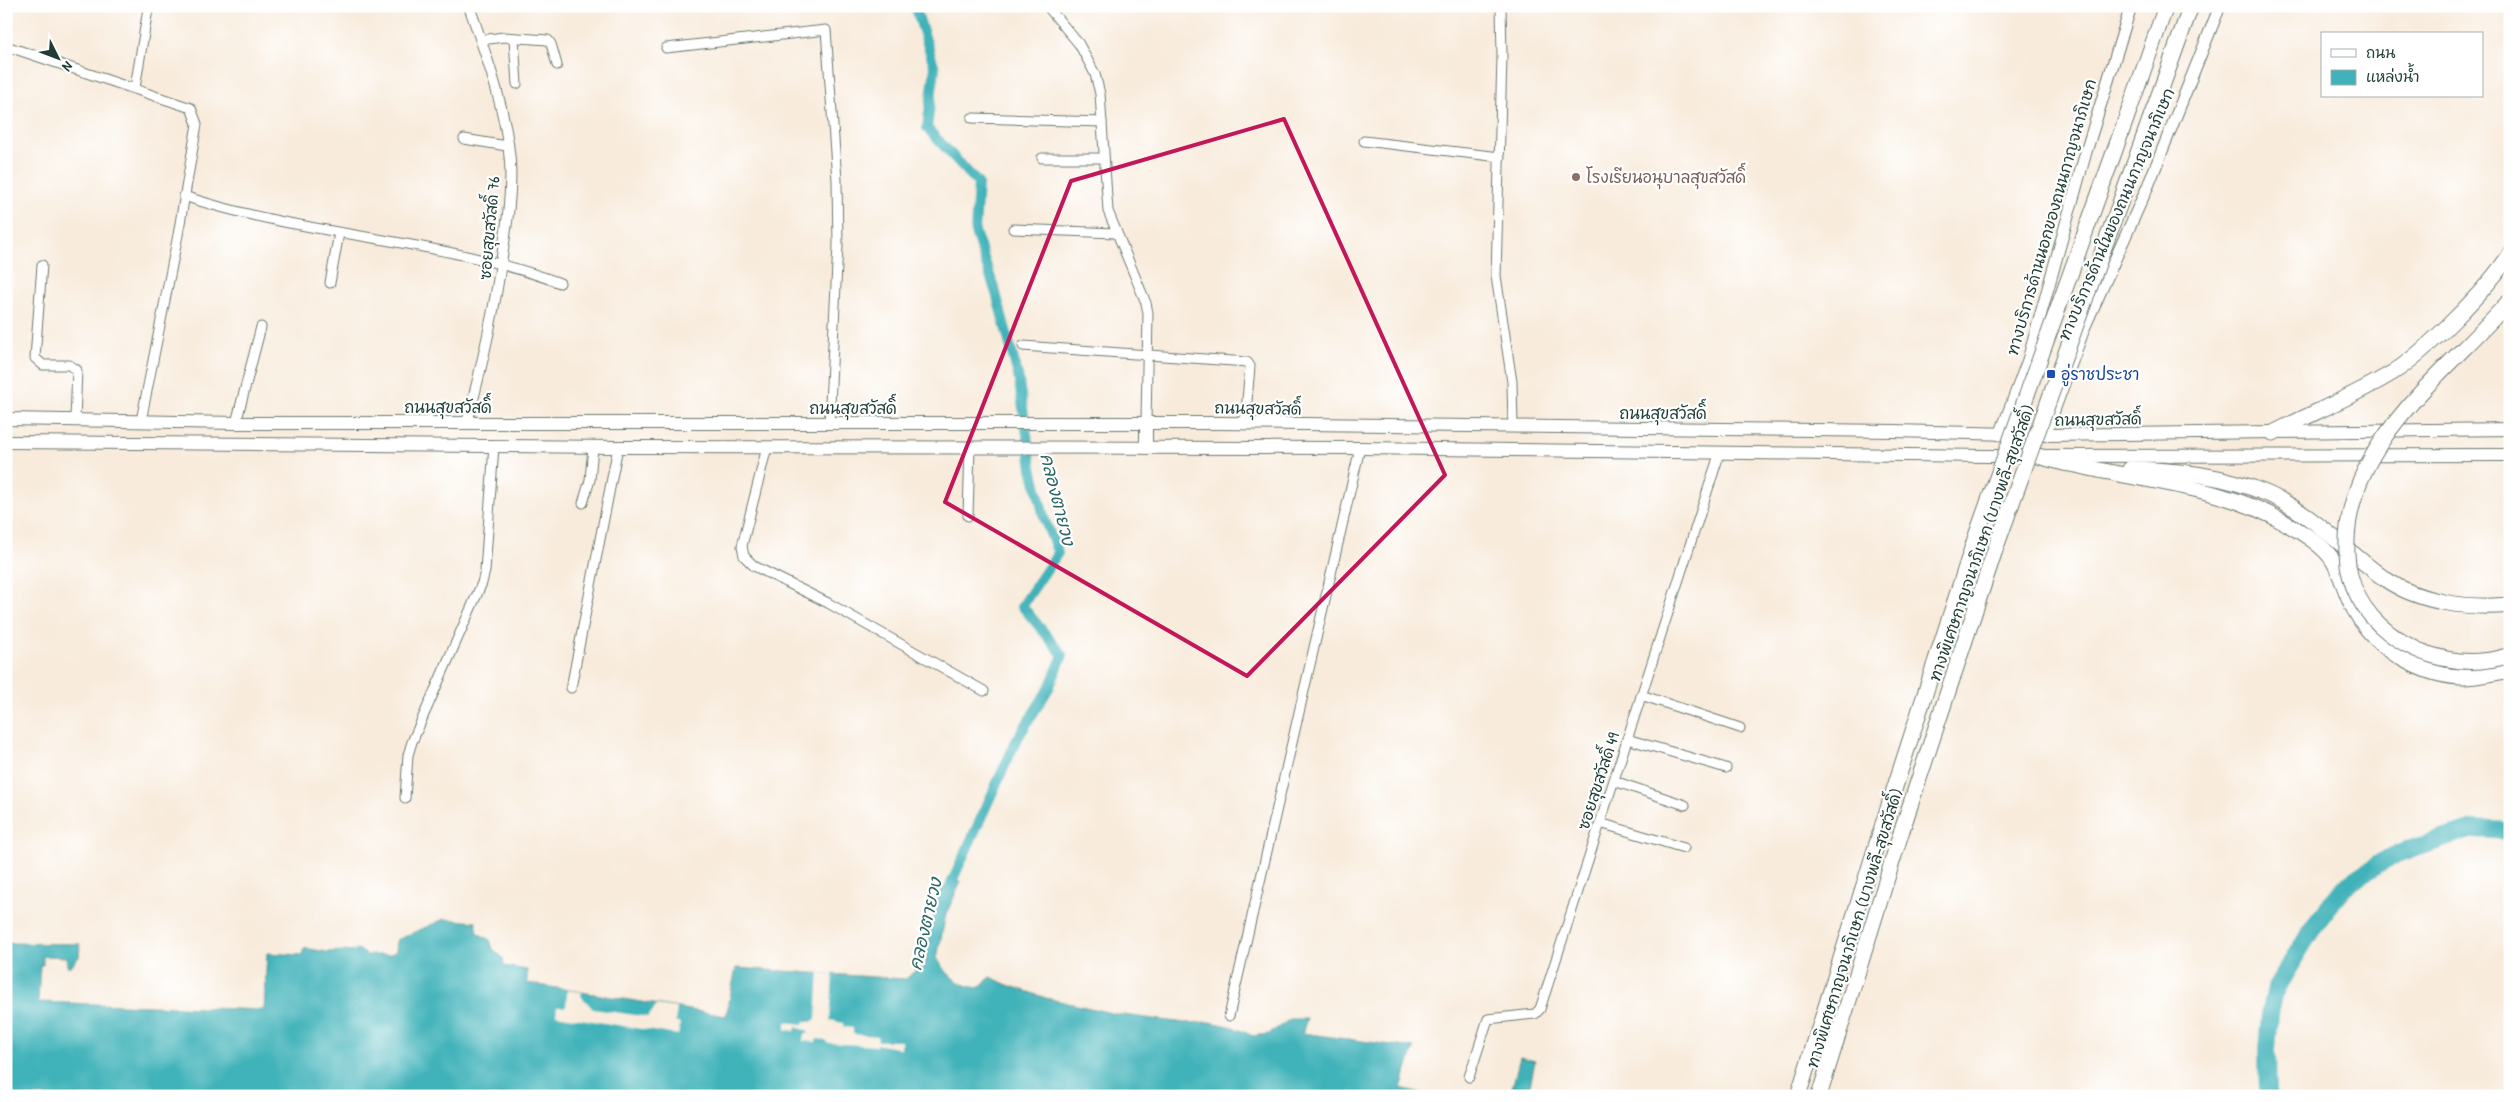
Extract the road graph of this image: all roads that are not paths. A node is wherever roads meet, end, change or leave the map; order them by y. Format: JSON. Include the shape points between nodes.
{"nodes":[{"id":1,"x":146,"y":6,"type":"edge"},
{"id":2,"x":469,"y":6,"type":"edge"},
{"id":3,"x":1047,"y":6,"type":"edge"},
{"id":4,"x":1501,"y":6,"type":"edge"},
{"id":5,"x":2131,"y":6,"type":"edge"},
{"id":6,"x":2190,"y":6,"type":"edge"},
{"id":7,"x":2220,"y":6,"type":"edge"},
{"id":8,"x":2164,"y":11,"type":"edge"},
{"id":9,"x":514,"y":39,"type":"junction"},
{"id":10,"x":481,"y":40,"type":"junction"},
{"id":11,"x":6,"y":46,"type":"edge"},
{"id":12,"x":666,"y":48,"type":"dead end"},
{"id":13,"x":557,"y":65,"type":"dead end"},
{"id":14,"x":517,"y":84,"type":"dead end"},
{"id":15,"x":135,"y":88,"type":"junction"},
{"id":16,"x":972,"y":118,"type":"dead end"},
{"id":17,"x":1102,"y":122,"type":"junction"},
{"id":18,"x":464,"y":139,"type":"dead end"},
{"id":19,"x":1364,"y":141,"type":"dead end"},
{"id":20,"x":508,"y":146,"type":"junction"},
{"id":21,"x":1500,"y":157,"type":"junction"},
{"id":22,"x":1042,"y":158,"type":"dead end"},
{"id":23,"x":1104,"y":158,"type":"junction"},
{"id":24,"x":184,"y":196,"type":"junction"},
{"id":25,"x":1013,"y":229,"type":"dead end"},
{"id":26,"x":339,"y":233,"type":"junction"},
{"id":27,"x":1116,"y":233,"type":"junction"},
{"id":28,"x":2510,"y":254,"type":"edge"},
{"id":29,"x":501,"y":264,"type":"junction"},
{"id":30,"x":42,"y":265,"type":"dead end"},
{"id":31,"x":330,"y":283,"type":"dead end"},
{"id":32,"x":560,"y":283,"type":"dead end"},
{"id":33,"x":2510,"y":300,"type":"edge"},
{"id":34,"x":261,"y":327,"type":"dead end"},
{"id":35,"x":1023,"y":346,"type":"dead end"},
{"id":36,"x":1147,"y":354,"type":"junction"},
{"id":37,"x":6,"y":419,"type":"edge"},
{"id":38,"x":75,"y":420,"type":"junction"},
{"id":39,"x":141,"y":421,"type":"junction"},
{"id":40,"x":236,"y":423,"type":"junction"},
{"id":41,"x":467,"y":423,"type":"junction"},
{"id":42,"x":1146,"y":423,"type":"junction"},
{"id":43,"x":829,"y":424,"type":"junction"},
{"id":44,"x":1245,"y":424,"type":"junction"},
{"id":45,"x":1513,"y":427,"type":"junction"},
{"id":46,"x":2510,"y":430,"type":"edge"},
{"id":47,"x":2273,"y":433,"type":"junction"},
{"id":48,"x":2000,"y":435,"type":"junction"},
{"id":49,"x":2045,"y":435,"type":"junction"},
{"id":50,"x":6,"y":442,"type":"edge"},
{"id":51,"x":494,"y":446,"type":"junction"},
{"id":52,"x":592,"y":447,"type":"junction"},
{"id":53,"x":618,"y":447,"type":"junction"},
{"id":54,"x":768,"y":447,"type":"junction"},
{"id":55,"x":970,"y":447,"type":"junction"},
{"id":56,"x":1146,"y":448,"type":"junction"},
{"id":57,"x":1360,"y":448,"type":"junction"},
{"id":58,"x":1720,"y":452,"type":"junction"},
{"id":59,"x":2038,"y":456,"type":"junction"},
{"id":60,"x":2510,"y":456,"type":"edge"},
{"id":61,"x":2080,"y":466,"type":"junction"},
{"id":62,"x":583,"y":503,"type":"dead end"},
{"id":63,"x":968,"y":516,"type":"dead end"},
{"id":64,"x":2510,"y":605,"type":"edge"},
{"id":65,"x":2510,"y":655,"type":"edge"},
{"id":66,"x":2510,"y":670,"type":"edge"},
{"id":67,"x":571,"y":688,"type":"dead end"},
{"id":68,"x":984,"y":691,"type":"dead end"},
{"id":69,"x":1642,"y":695,"type":"junction"},
{"id":70,"x":1740,"y":728,"type":"dead end"},
{"id":71,"x":1627,"y":739,"type":"junction"},
{"id":72,"x":1726,"y":768,"type":"dead end"},
{"id":73,"x":1614,"y":781,"type":"junction"},
{"id":74,"x":405,"y":798,"type":"dead end"},
{"id":75,"x":1685,"y":805,"type":"dead end"},
{"id":76,"x":1600,"y":824,"type":"junction"},
{"id":77,"x":1684,"y":848,"type":"dead end"},
{"id":78,"x":1229,"y":1016,"type":"dead end"},
{"id":79,"x":1469,"y":1077,"type":"dead end"},
{"id":80,"x":1798,"y":1096,"type":"edge"},
{"id":81,"x":1819,"y":1096,"type":"edge"}],
"edges":[{"from":1,"to":15,"type":"street"},
{"from":2,"to":10,"type":"street","name":"ซอยสุขสวัสดิ์ 76"},
{"from":3,"to":17,"type":"street","via":[[1088,58],[1100,94]]},
{"from":4,"to":21,"type":"street"},
{"from":5,"to":48,"type":"main road","name":"ทางบริการด้านนอกของถนนกาญจนาภิเษก","via":[[2028,360]]},
{"from":6,"to":81,"type":"highway","name":"ทางพิเศษกาญจนาภิเษก (บางพลี-สุขสวัสดิ์)","bridge":true,"via":[[1996,547],[1902,830]]},
{"from":7,"to":49,"type":"main road","name":"ทางบริการด้านในของถนนกาญจนาภิเษก","via":[[2148,186],[2085,326]]},
{"from":8,"to":80,"type":"highway","name":"ทางพิเศษกาญจนาภิเษก (บางพลี-สุขสวัสดิ์)","bridge":true,"via":[[1975,539]]},
{"from":9,"to":10,"type":"street"},
{"from":9,"to":13,"type":"street","via":[[548,40]]},
{"from":9,"to":14,"type":"street"},
{"from":10,"to":20,"type":"street","name":"ซอยสุขสวัสดิ์ 76"},
{"from":11,"to":15,"type":"street"},
{"from":12,"to":43,"type":"street","via":[[826,30],[837,180],[838,245]]},
{"from":15,"to":24,"type":"street","via":[[191,108],[194,112],[197,124]]},
{"from":16,"to":17,"type":"street"},
{"from":17,"to":23,"type":"street"},
{"from":18,"to":20,"type":"street"},
{"from":19,"to":21,"type":"street"},
{"from":20,"to":29,"type":"street","name":"ซอยสุขสวัสดิ์ 76","via":[[510,192]]},
{"from":21,"to":45,"type":"street","via":[[1496,276],[1512,382]]},
{"from":22,"to":23,"type":"street"},
{"from":23,"to":27,"type":"street","via":[[1108,210]]},
{"from":24,"to":26,"type":"street","via":[[248,215]]},
{"from":24,"to":39,"type":"street"},
{"from":25,"to":27,"type":"street"},
{"from":26,"to":29,"type":"street"},
{"from":26,"to":31,"type":"street"},
{"from":27,"to":36,"type":"street","via":[[1146,303]]},
{"from":28,"to":47,"type":"highway","via":[[2428,344],[2394,372]]},
{"from":29,"to":32,"type":"street"},
{"from":29,"to":41,"type":"street","name":"ซอยสุขสวัสดิ์ 76","via":[[492,328]]},
{"from":30,"to":38,"type":"street","via":[[35,358],[43,365],[69,365],[77,370]]},
{"from":33,"to":65,"type":"highway","bridge":true,"via":[[2414,399],[2379,445],[2360,479],[2346,537],[2348,573],[2359,600],[2378,625],[2400,642],[2433,657],[2463,662]]},
{"from":34,"to":40,"type":"street"},
{"from":35,"to":36,"type":"street"},
{"from":36,"to":42,"type":"street"},
{"from":36,"to":44,"type":"street","via":[[1247,362],[1250,366]]},
{"from":37,"to":38,"type":"main road","name":"ถนนสุขสวัสดิ์"},
{"from":38,"to":39,"type":"main road","name":"ถนนสุขสวัสดิ์"},
{"from":39,"to":40,"type":"main road","name":"ถนนสุขสวัสดิ์"},
{"from":40,"to":41,"type":"main road","name":"ถนนสุขสวัสดิ์"},
{"from":41,"to":43,"type":"main road","name":"ถนนสุขสวัสดิ์"},
{"from":42,"to":43,"type":"main road","name":"ถนนสุขสวัสดิ์"},
{"from":42,"to":44,"type":"main road","name":"ถนนสุขสวัสดิ์"},
{"from":42,"to":56,"type":"main road"},
{"from":44,"to":45,"type":"main road","name":"ถนนสุขสวัสดิ์"},
{"from":45,"to":48,"type":"main road","name":"ถนนสุขสวัสดิ์"},
{"from":46,"to":47,"type":"main road","name":"ถนนสุขสวัสดิ์"},
{"from":47,"to":49,"type":"main road","name":"ถนนสุขสวัสดิ์"},
{"from":48,"to":49,"type":"main road","name":"ถนนสุขสวัสดิ์"},
{"from":49,"to":59,"type":"main road"},
{"from":50,"to":51,"type":"main road"},
{"from":51,"to":52,"type":"main road"},
{"from":51,"to":74,"type":"street","via":[[482,583],[412,742]]},
{"from":52,"to":53,"type":"main road"},
{"from":52,"to":62,"type":"street","via":[[590,480]]},
{"from":53,"to":54,"type":"main road"},
{"from":53,"to":67,"type":"street"},
{"from":54,"to":55,"type":"main road"},
{"from":54,"to":68,"type":"street","via":[[742,546],[744,556],[754,566],[828,603]]},
{"from":55,"to":56,"type":"main road"},
{"from":55,"to":63,"type":"street"},
{"from":56,"to":57,"type":"main road"},
{"from":57,"to":58,"type":"main road"},
{"from":57,"to":78,"type":"street"},
{"from":58,"to":59,"type":"main road"},
{"from":58,"to":69,"type":"street","name":"ซอยสุขสวัสดิ์ 49"},
{"from":59,"to":60,"type":"main road"},
{"from":59,"to":61,"type":"highway"},
{"from":61,"to":64,"type":"highway","via":[[2180,472],[2229,479],[2269,494],[2326,530],[2387,580],[2419,595],[2455,604]]},
{"from":61,"to":66,"type":"highway","via":[[2245,502],[2290,525],[2326,553],[2333,560],[2342,586],[2365,628],[2406,661],[2461,676]]},
{"from":69,"to":70,"type":"street"},
{"from":69,"to":71,"type":"street","name":"ซอยสุขสวัสดิ์ 49"},
{"from":71,"to":72,"type":"street"},
{"from":71,"to":73,"type":"street","name":"ซอยสุขสวัสดิ์ 49"},
{"from":73,"to":75,"type":"street"},
{"from":73,"to":76,"type":"street","name":"ซอยสุขสวัสดิ์ 49"},
{"from":76,"to":77,"type":"street"},
{"from":76,"to":79,"type":"street","name":"ซอยสุขสวัสดิ์ 49","via":[[1540,1009],[1535,1014],[1488,1019]]}]}
